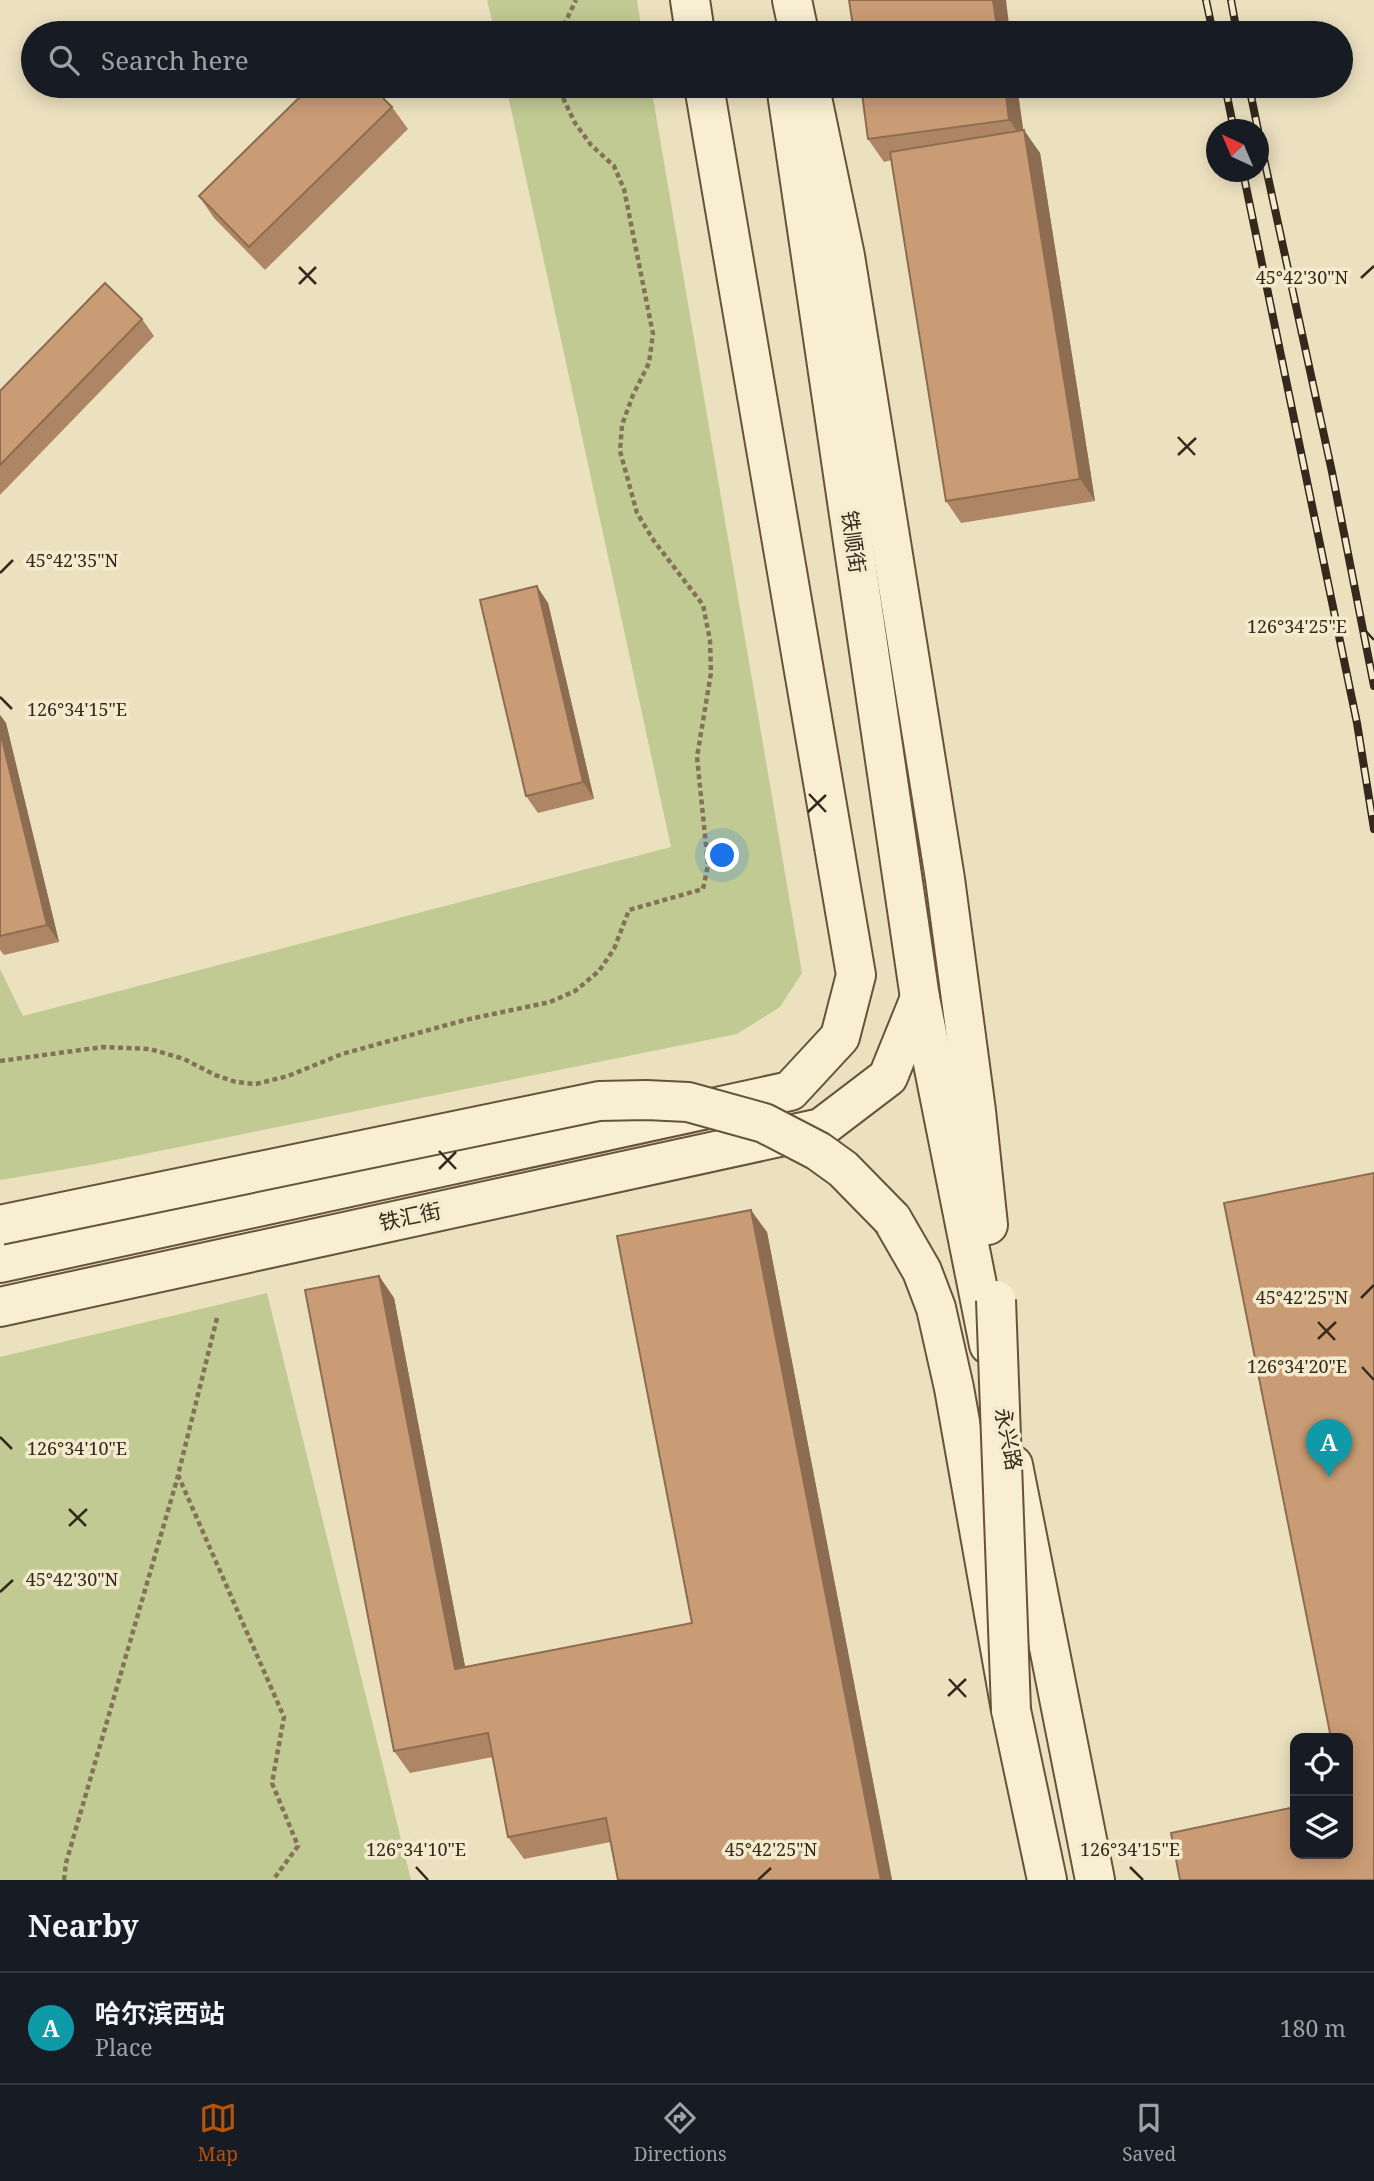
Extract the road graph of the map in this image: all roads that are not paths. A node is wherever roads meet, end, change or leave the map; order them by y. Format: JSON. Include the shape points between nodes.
{"nodes":[{"id":1,"x":690,"y":0,"type":"edge"},
{"id":2,"x":776,"y":0,"type":"edge"},
{"id":3,"x":792,"y":0,"type":"edge"},
{"id":4,"x":693,"y":21,"type":"edge"},
{"id":5,"x":778,"y":21,"type":"edge"},
{"id":6,"x":796,"y":21,"type":"edge"},
{"id":7,"x":706,"y":98,"type":"edge"},
{"id":8,"x":788,"y":98,"type":"edge"},
{"id":9,"x":812,"y":98,"type":"edge"},
{"id":10,"x":920,"y":998,"type":"junction"},
{"id":11,"x":0,"y":1225,"type":"edge"},
{"id":12,"x":0,"y":1263,"type":"edge"},
{"id":13,"x":0,"y":1307,"type":"edge"},
{"id":14,"x":1011,"y":1710,"type":"junction"},
{"id":15,"x":1047,"y":1880,"type":"edge"},
{"id":16,"x":1095,"y":1880,"type":"edge"}],
"edges":[{"from":1,"to":4,"type":"main road"},
{"from":2,"to":5,"type":"main road"},
{"from":3,"to":6,"type":"main road"},
{"from":7,"to":12,"type":"main road","name":"铁汇街","via":[[856,975],[840,1037],[790,1091]]},
{"from":8,"to":10,"type":"main road","name":"铁顺街"},
{"from":9,"to":14,"type":"main road","bridge":true,"via":[[845,256],[944,879],[976,1111],[996,1300]]},
{"from":10,"to":13,"type":"main road","name":"铁汇街","via":[[888,1077],[821,1128]]},
{"from":10,"to":16,"type":"main road","name":"永兴路"},
{"from":11,"to":14,"type":"main road","bridge":true,"via":[[599,1101],[688,1102],[764,1123],[843,1169],[891,1219],[922,1271],[936,1308],[954,1388]]},
{"from":14,"to":15,"type":"main road"}]}
